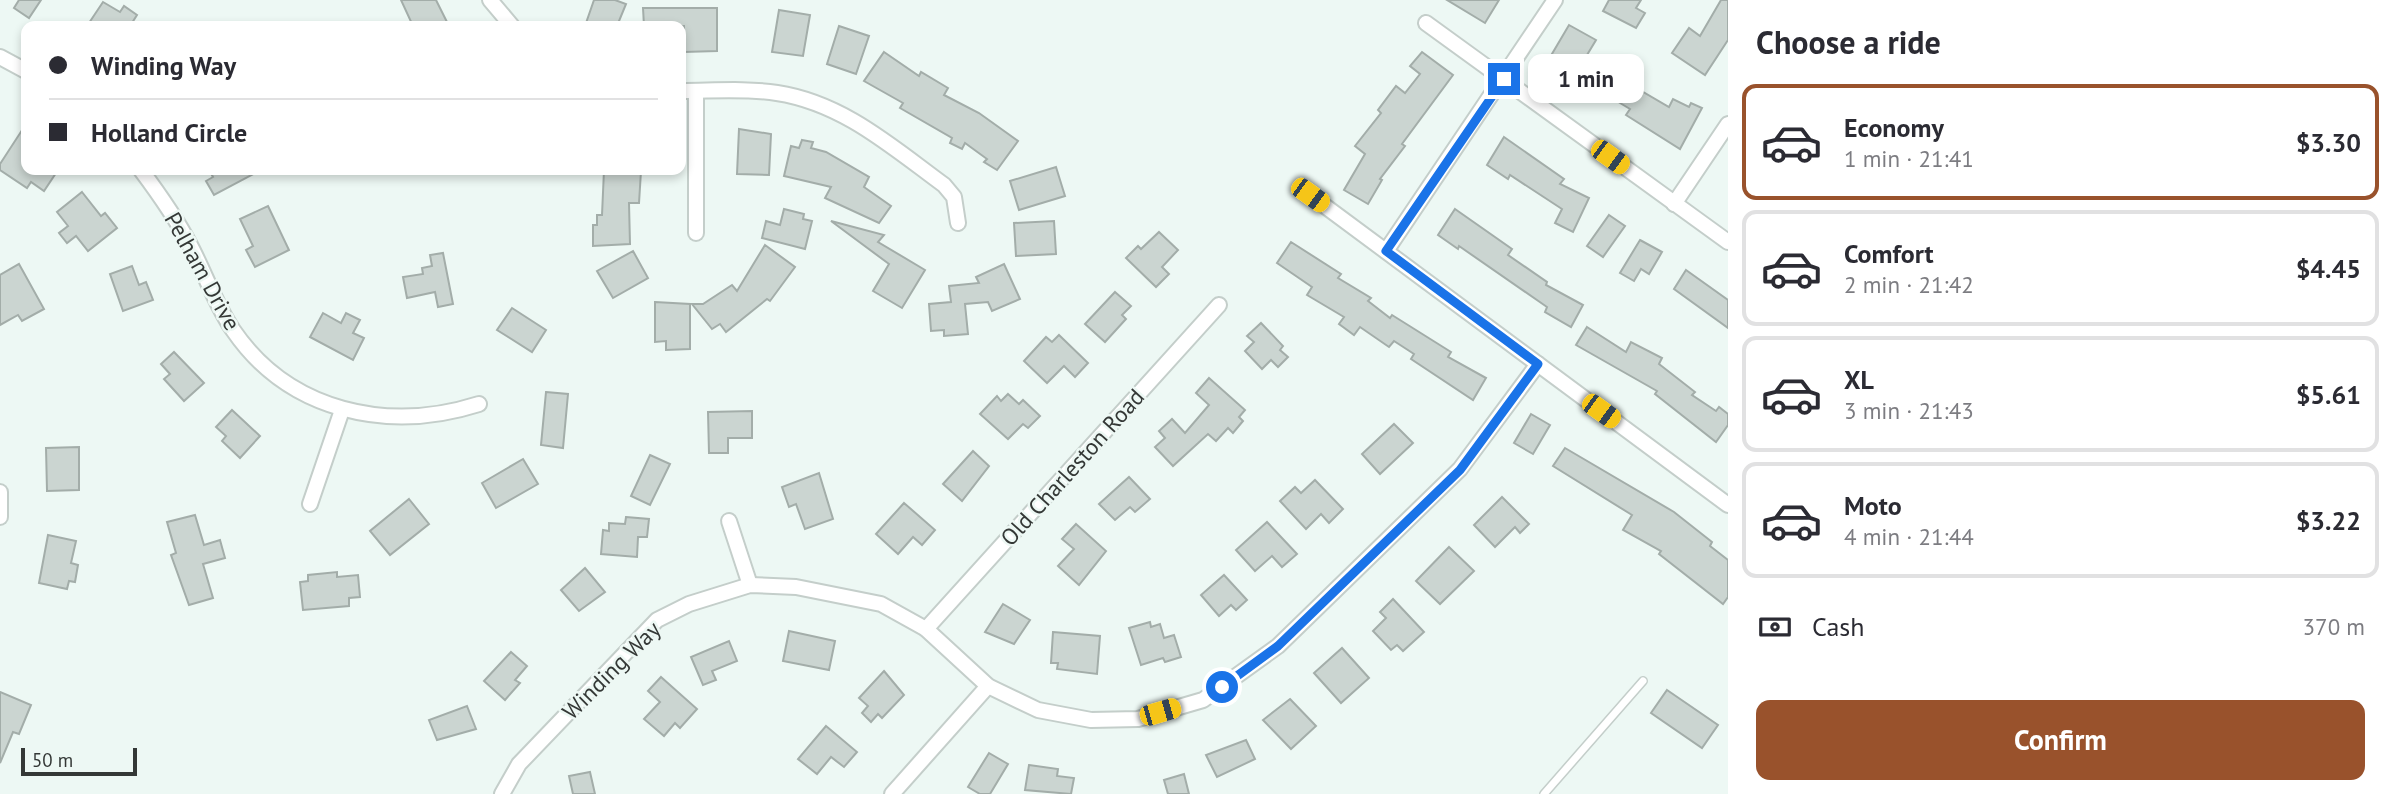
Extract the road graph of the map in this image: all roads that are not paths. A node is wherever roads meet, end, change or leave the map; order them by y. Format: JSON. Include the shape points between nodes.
{"nodes":[{"id":1,"x":490,"y":0,"type":"edge"},
{"id":2,"x":1555,"y":0,"type":"edge"},
{"id":3,"x":508,"y":21,"type":"edge"},
{"id":4,"x":1426,"y":23,"type":"dead end"},
{"id":5,"x":0,"y":57,"type":"edge"},
{"id":6,"x":21,"y":68,"type":"edge"},
{"id":7,"x":1504,"y":79,"type":"junction"},
{"id":8,"x":688,"y":91,"type":"edge"},
{"id":9,"x":1728,"y":124,"type":"edge"},
{"id":10,"x":144,"y":175,"type":"edge"},
{"id":11,"x":1310,"y":195,"type":"dead end"},
{"id":12,"x":1674,"y":204,"type":"junction"},
{"id":13,"x":958,"y":223,"type":"dead end"},
{"id":14,"x":696,"y":233,"type":"dead end"},
{"id":15,"x":1728,"y":242,"type":"edge"},
{"id":16,"x":1386,"y":251,"type":"junction"},
{"id":17,"x":1219,"y":305,"type":"dead end"},
{"id":18,"x":1538,"y":364,"type":"junction"},
{"id":19,"x":479,"y":404,"type":"dead end"},
{"id":20,"x":342,"y":410,"type":"junction"},
{"id":21,"x":0,"y":492,"type":"edge"},
{"id":22,"x":310,"y":503,"type":"dead end"},
{"id":23,"x":1728,"y":505,"type":"edge"},
{"id":24,"x":0,"y":517,"type":"edge"},
{"id":25,"x":729,"y":520,"type":"dead end"},
{"id":26,"x":750,"y":585,"type":"junction"},
{"id":27,"x":926,"y":629,"type":"junction"},
{"id":28,"x":1643,"y":681,"type":"dead end"},
{"id":29,"x":988,"y":686,"type":"junction"},
{"id":30,"x":502,"y":794,"type":"edge"},
{"id":31,"x":892,"y":794,"type":"edge"},
{"id":32,"x":1544,"y":794,"type":"edge"}],
"edges":[{"from":1,"to":3,"type":"street"},
{"from":2,"to":7,"type":"street"},
{"from":4,"to":7,"type":"street"},
{"from":5,"to":6,"type":"street"},
{"from":7,"to":12,"type":"street"},
{"from":7,"to":16,"type":"street"},
{"from":8,"to":13,"type":"street","via":[[775,93],[847,116],[944,185],[954,197]]},
{"from":8,"to":14,"type":"street"},
{"from":9,"to":12,"type":"street"},
{"from":10,"to":20,"type":"street","name":"Pelham Drive","via":[[177,222],[219,307],[243,344],[296,389]]},
{"from":11,"to":16,"type":"street"},
{"from":12,"to":15,"type":"street"},
{"from":16,"to":18,"type":"street"},
{"from":17,"to":27,"type":"street","name":"Old Charleston Road"},
{"from":18,"to":23,"type":"street"},
{"from":18,"to":29,"type":"street","name":"Winding Way","via":[[1460,470],[1278,646],[1203,700],[1138,719],[1091,720],[1038,710]]},
{"from":19,"to":20,"type":"street","name":"Pelham Drive","via":[[431,416],[389,418]]},
{"from":20,"to":22,"type":"street"},
{"from":21,"to":24,"type":"street"},
{"from":25,"to":26,"type":"street"},
{"from":26,"to":27,"type":"street","name":"Winding Way","via":[[796,587],[881,604]]},
{"from":26,"to":30,"type":"street","name":"Winding Way","via":[[689,604],[657,620],[519,764]]},
{"from":27,"to":29,"type":"street","name":"Winding Way"},
{"from":28,"to":32,"type":"lane"},
{"from":29,"to":31,"type":"street"}]}
